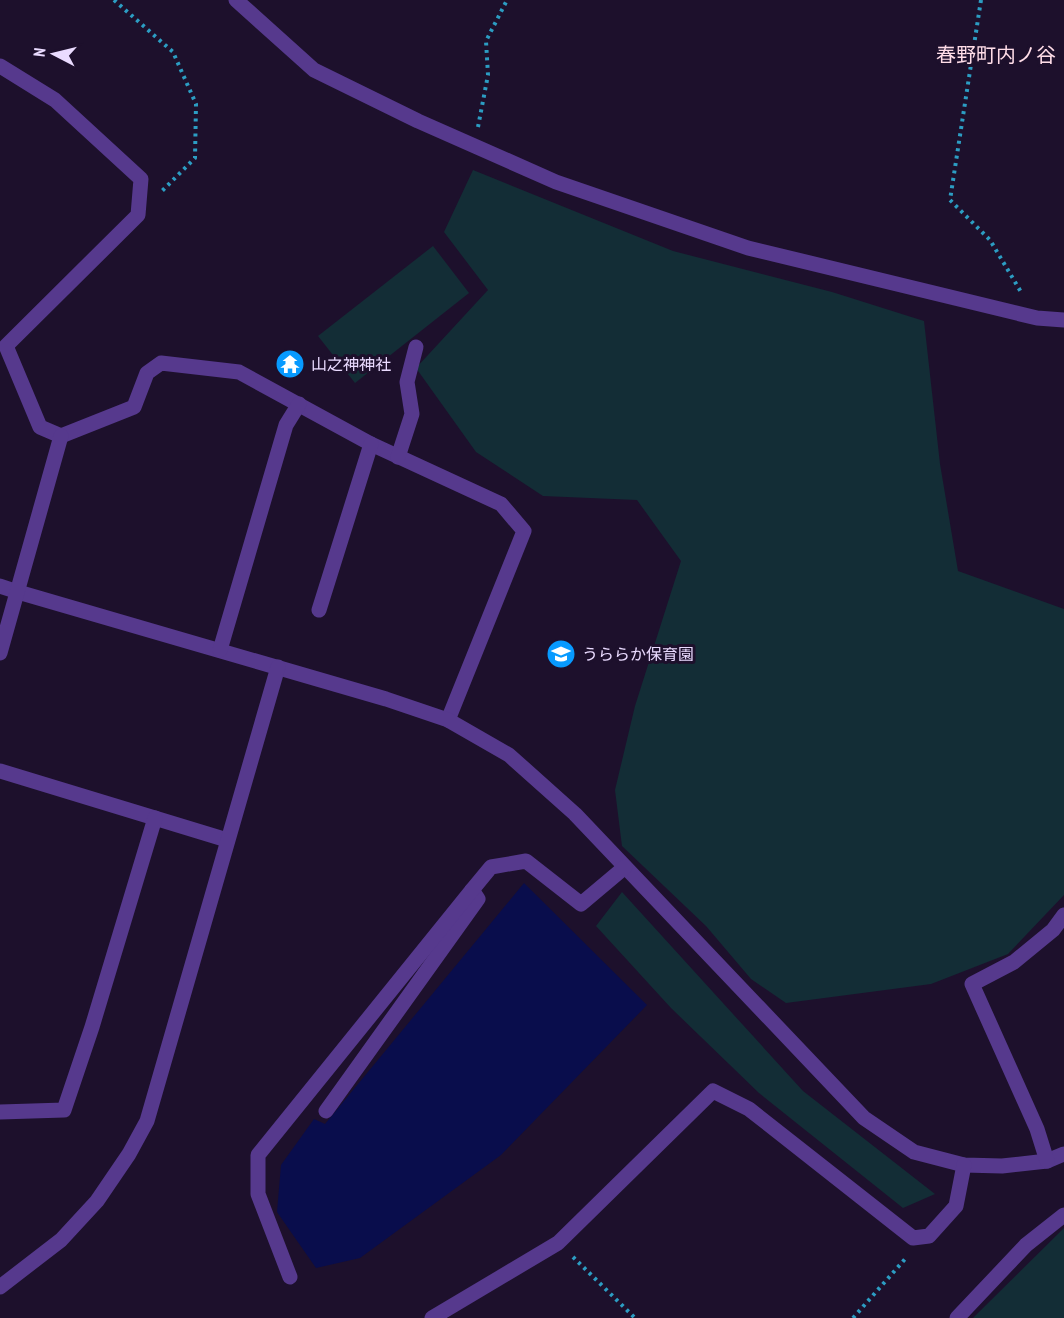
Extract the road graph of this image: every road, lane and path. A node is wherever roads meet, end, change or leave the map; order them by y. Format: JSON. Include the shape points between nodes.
{"nodes":[{"id":1,"x":114,"y":0,"type":"edge"},
{"id":2,"x":236,"y":0,"type":"edge"},
{"id":3,"x":507,"y":0,"type":"edge"},
{"id":4,"x":981,"y":0,"type":"edge"},
{"id":5,"x":0,"y":66,"type":"edge"},
{"id":6,"x":475,"y":146,"type":"junction"},
{"id":7,"x":138,"y":215,"type":"junction"},
{"id":8,"x":1037,"y":318,"type":"junction"},
{"id":9,"x":1064,"y":320,"type":"edge"},
{"id":10,"x":416,"y":347,"type":"dead end"},
{"id":11,"x":299,"y":404,"type":"junction"},
{"id":12,"x":61,"y":436,"type":"junction"},
{"id":13,"x":371,"y":444,"type":"junction"},
{"id":14,"x":398,"y":457,"type":"junction"},
{"id":15,"x":0,"y":585,"type":"edge"},
{"id":16,"x":18,"y":592,"type":"junction"},
{"id":17,"x":319,"y":610,"type":"dead end"},
{"id":18,"x":220,"y":650,"type":"junction"},
{"id":19,"x":0,"y":653,"type":"edge"},
{"id":20,"x":278,"y":667,"type":"junction"},
{"id":21,"x":448,"y":720,"type":"junction"},
{"id":22,"x":0,"y":771,"type":"edge"},
{"id":23,"x":155,"y":818,"type":"junction"},
{"id":24,"x":228,"y":840,"type":"junction"},
{"id":25,"x":625,"y":867,"type":"junction"},
{"id":26,"x":472,"y":890,"type":"junction"},
{"id":27,"x":1064,"y":915,"type":"edge"},
{"id":28,"x":0,"y":1112,"type":"edge"},
{"id":29,"x":326,"y":1112,"type":"dead end"},
{"id":30,"x":1064,"y":1154,"type":"edge"},
{"id":31,"x":1047,"y":1161,"type":"junction"},
{"id":32,"x":964,"y":1165,"type":"junction"},
{"id":33,"x":1064,"y":1215,"type":"edge"},
{"id":34,"x":924,"y":1236,"type":"junction"},
{"id":35,"x":558,"y":1243,"type":"junction"},
{"id":36,"x":290,"y":1277,"type":"dead end"},
{"id":37,"x":3,"y":1280,"type":"edge"},
{"id":38,"x":432,"y":1318,"type":"edge"},
{"id":39,"x":634,"y":1318,"type":"edge"},
{"id":40,"x":853,"y":1318,"type":"edge"},
{"id":41,"x":957,"y":1318,"type":"edge"}],
"edges":[{"from":1,"to":7,"type":"path","via":[[173,51],[196,104],[195,158]]},
{"from":2,"to":6,"type":"street","via":[[314,70]]},
{"from":3,"to":6,"type":"path","via":[[486,41],[488,75]]},
{"from":4,"to":8,"type":"path","via":[[950,200],[990,240]]},
{"from":5,"to":7,"type":"street","via":[[56,100],[141,178]]},
{"from":6,"to":8,"type":"street","via":[[556,182],[748,248]]},
{"from":7,"to":12,"type":"street","via":[[6,346],[40,427]]},
{"from":8,"to":9,"type":"street"},
{"from":10,"to":14,"type":"street","via":[[406,382],[412,414]]},
{"from":11,"to":12,"type":"street","via":[[239,372],[161,363],[147,373],[134,407]]},
{"from":11,"to":13,"type":"street"},
{"from":11,"to":18,"type":"street","via":[[286,425]]},
{"from":12,"to":16,"type":"street"},
{"from":13,"to":14,"type":"street"},
{"from":13,"to":17,"type":"street"},
{"from":14,"to":21,"type":"street","via":[[501,504],[524,531]]},
{"from":15,"to":16,"type":"street"},
{"from":16,"to":18,"type":"street"},
{"from":16,"to":19,"type":"street"},
{"from":18,"to":20,"type":"street"},
{"from":20,"to":21,"type":"street"},
{"from":20,"to":24,"type":"street"},
{"from":21,"to":25,"type":"street","via":[[509,755],[575,814]]},
{"from":22,"to":23,"type":"street"},
{"from":23,"to":24,"type":"street"},
{"from":23,"to":28,"type":"street","via":[[64,1110]]},
{"from":24,"to":37,"type":"street","via":[[147,1121],[97,1201],[61,1240]]},
{"from":25,"to":26,"type":"street","via":[[581,904],[526,861],[491,867]]},
{"from":25,"to":32,"type":"street","via":[[864,1118],[914,1152]]},
{"from":26,"to":29,"type":"street","via":[[478,899]]},
{"from":26,"to":36,"type":"street","via":[[258,1155],[258,1194]]},
{"from":27,"to":31,"type":"street","via":[[1053,930],[1014,962],[972,984],[1037,1129]]},
{"from":30,"to":31,"type":"street"},
{"from":31,"to":32,"type":"street"},
{"from":32,"to":34,"type":"street","via":[[956,1206],[929,1236]]},
{"from":33,"to":41,"type":"street","via":[[1026,1245]]},
{"from":34,"to":35,"type":"street","via":[[913,1238],[748,1109],[713,1091]]},
{"from":34,"to":40,"type":"path"},
{"from":35,"to":38,"type":"street"},
{"from":35,"to":39,"type":"path"}]}
